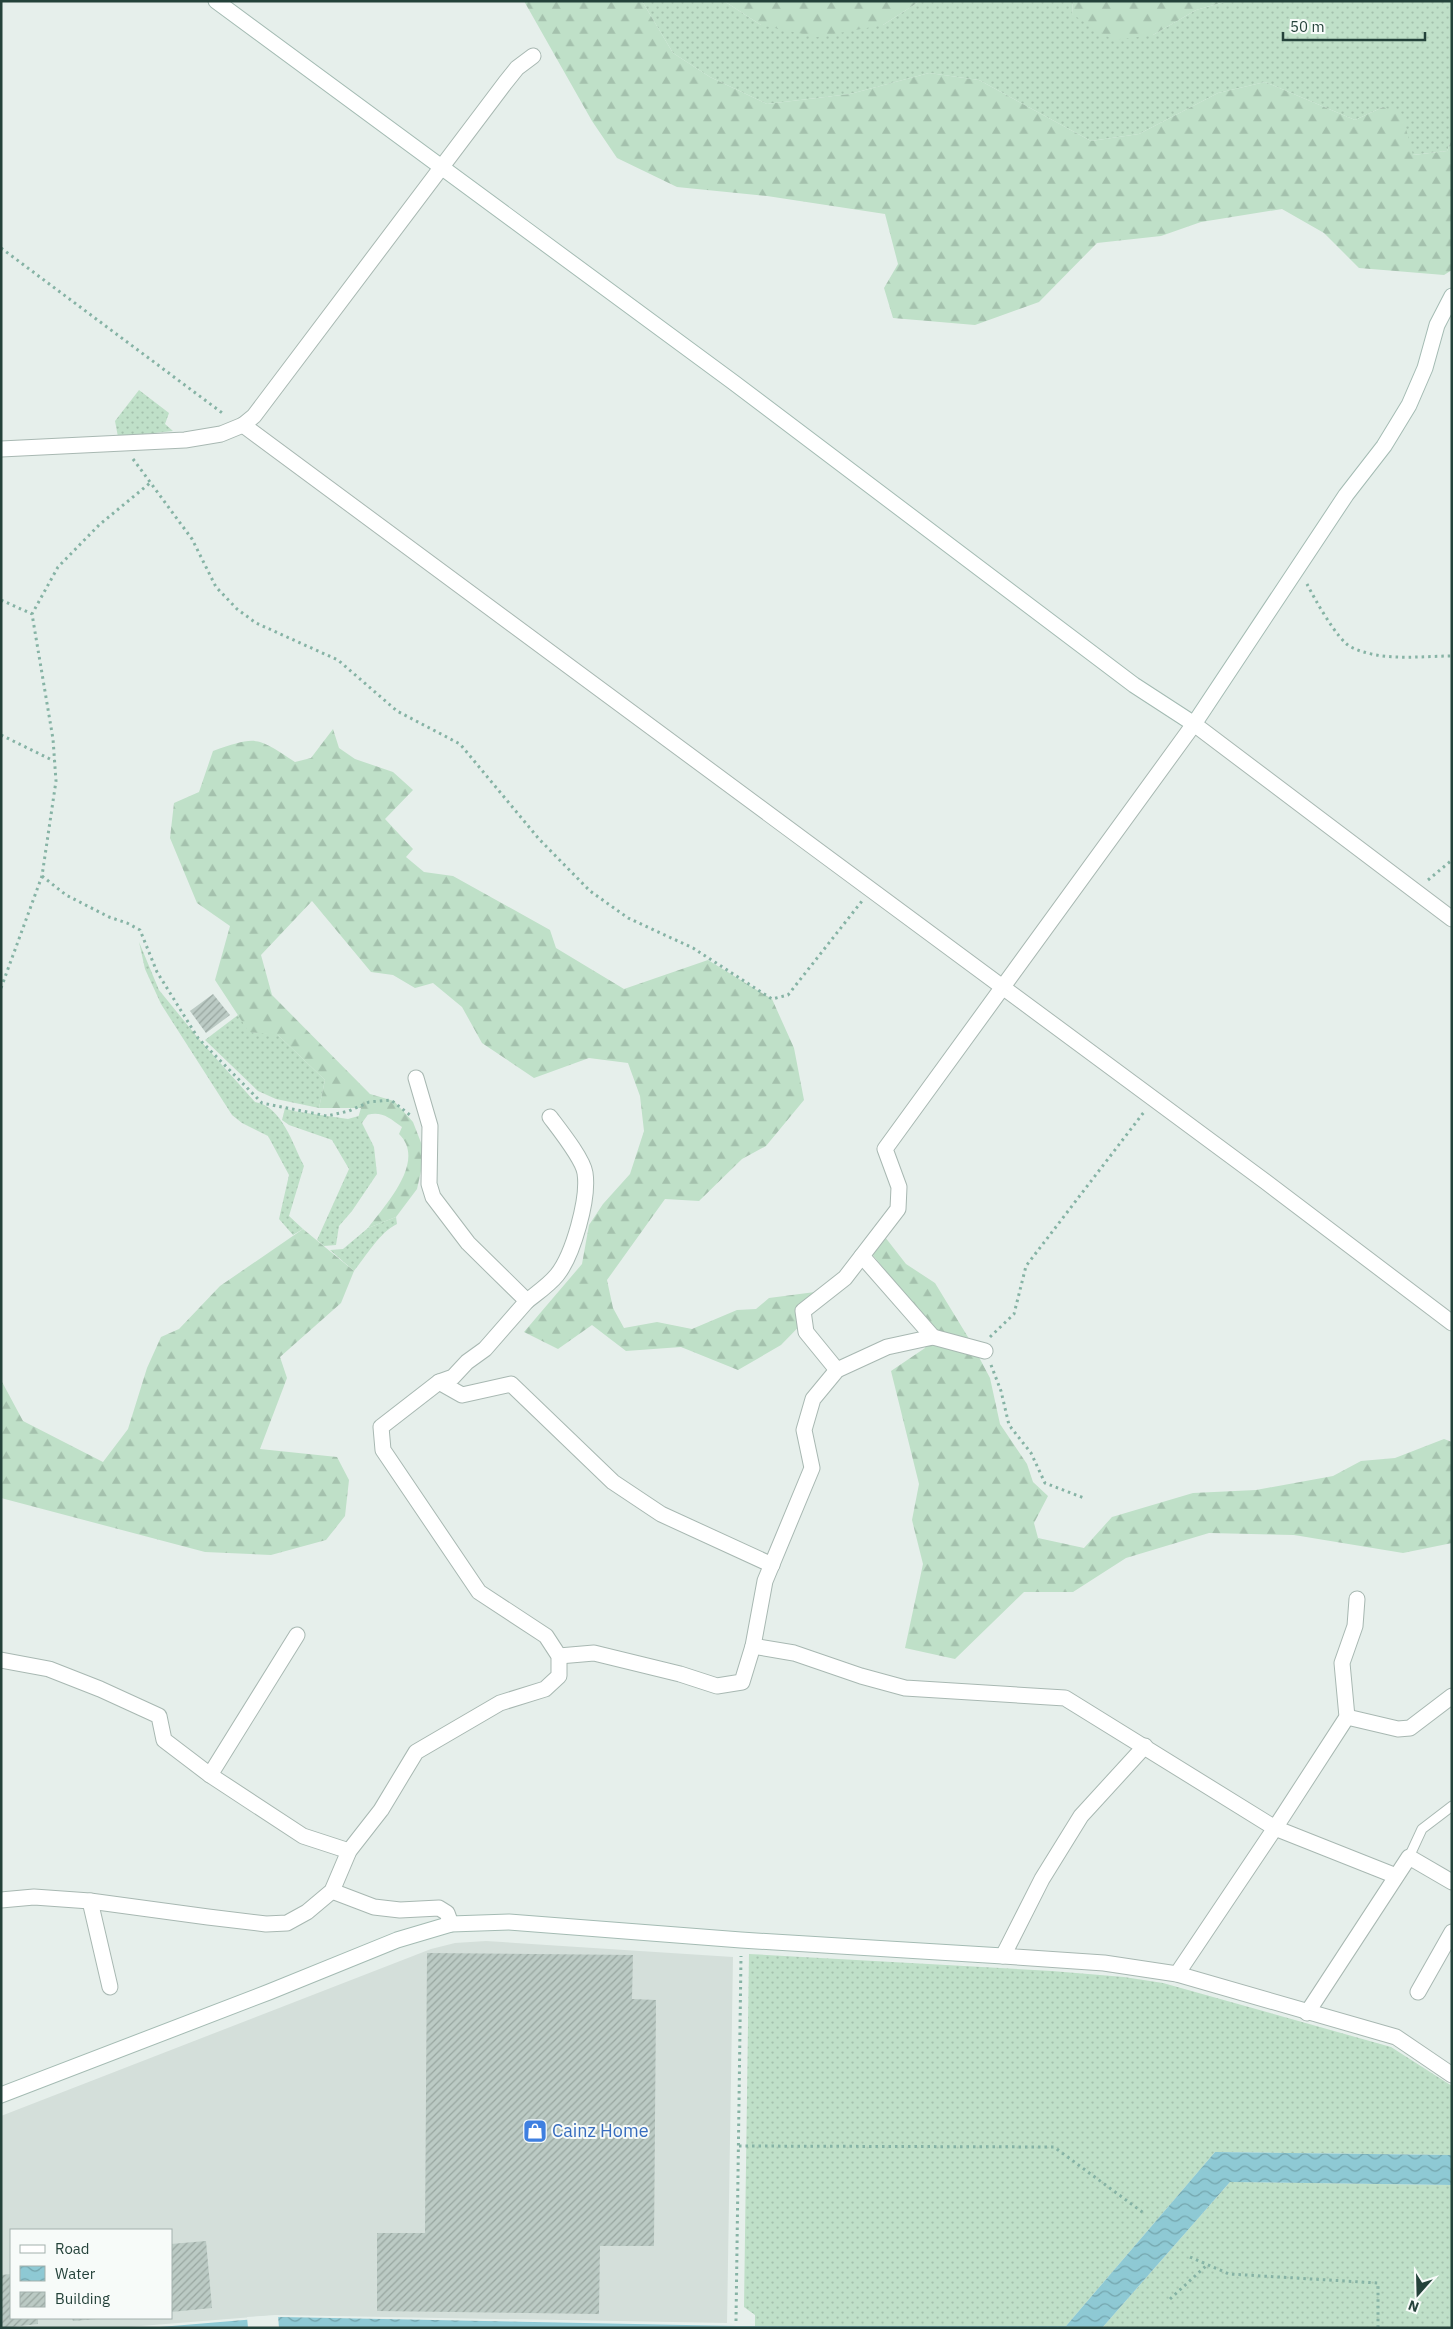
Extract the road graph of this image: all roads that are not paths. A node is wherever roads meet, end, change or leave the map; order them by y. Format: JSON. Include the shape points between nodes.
{"nodes":[{"id":1,"x":216,"y":1,"type":"edge"},
{"id":2,"x":533,"y":56,"type":"dead end"},
{"id":3,"x":441,"y":168,"type":"junction"},
{"id":4,"x":1452,"y":296,"type":"edge"},
{"id":5,"x":240,"y":427,"type":"junction"},
{"id":6,"x":1,"y":449,"type":"edge"},
{"id":7,"x":1194,"y":724,"type":"junction"},
{"id":8,"x":1452,"y":919,"type":"edge"},
{"id":9,"x":1003,"y":988,"type":"junction"},
{"id":10,"x":416,"y":1078,"type":"dead end"},
{"id":11,"x":550,"y":1117,"type":"dead end"},
{"id":12,"x":862,"y":1256,"type":"junction"},
{"id":13,"x":528,"y":1301,"type":"junction"},
{"id":14,"x":1452,"y":1323,"type":"edge"},
{"id":15,"x":933,"y":1337,"type":"junction"},
{"id":16,"x":985,"y":1351,"type":"road end"},
{"id":17,"x":837,"y":1370,"type":"junction"},
{"id":18,"x":439,"y":1382,"type":"junction"},
{"id":19,"x":772,"y":1565,"type":"junction"},
{"id":20,"x":1357,"y":1600,"type":"dead end"},
{"id":21,"x":297,"y":1635,"type":"dead end"},
{"id":22,"x":753,"y":1646,"type":"junction"},
{"id":23,"x":559,"y":1656,"type":"junction"},
{"id":24,"x":1,"y":1660,"type":"edge"},
{"id":25,"x":1452,"y":1696,"type":"edge"},
{"id":26,"x":1347,"y":1717,"type":"junction"},
{"id":27,"x":1145,"y":1746,"type":"junction"},
{"id":28,"x":210,"y":1775,"type":"junction"},
{"id":29,"x":1452,"y":1806,"type":"edge"},
{"id":30,"x":1275,"y":1828,"type":"junction"},
{"id":31,"x":349,"y":1851,"type":"junction"},
{"id":32,"x":1409,"y":1857,"type":"junction"},
{"id":33,"x":1396,"y":1876,"type":"junction"},
{"id":34,"x":1452,"y":1882,"type":"edge"},
{"id":35,"x":332,"y":1891,"type":"junction"},
{"id":36,"x":1,"y":1900,"type":"edge"},
{"id":37,"x":90,"y":1901,"type":"junction"},
{"id":38,"x":451,"y":1924,"type":"junction"},
{"id":39,"x":1452,"y":1932,"type":"edge"},
{"id":40,"x":1003,"y":1956,"type":"junction"},
{"id":41,"x":1177,"y":1974,"type":"junction"},
{"id":42,"x":110,"y":1987,"type":"dead end"},
{"id":43,"x":1418,"y":1992,"type":"dead end"},
{"id":44,"x":1307,"y":2013,"type":"junction"},
{"id":45,"x":1452,"y":2075,"type":"edge"},
{"id":46,"x":1,"y":2095,"type":"edge"}],
"edges":[{"from":1,"to":3,"type":"street"},
{"from":2,"to":3,"type":"street","via":[[517,68]]},
{"from":3,"to":5,"type":"street","via":[[254,416]]},
{"from":3,"to":7,"type":"street","via":[[725,376],[1134,684]]},
{"from":4,"to":7,"type":"street","via":[[1437,325],[1409,405]]},
{"from":5,"to":6,"type":"street","via":[[185,440]]},
{"from":5,"to":9,"type":"street"},
{"from":7,"to":8,"type":"street"},
{"from":7,"to":9,"type":"street"},
{"from":9,"to":12,"type":"street","via":[[885,1149],[899,1186],[898,1209]]},
{"from":9,"to":14,"type":"street"},
{"from":10,"to":13,"type":"street","via":[[430,1126],[433,1197],[468,1243]]},
{"from":11,"to":13,"type":"street","via":[[585,1172],[585,1195],[577,1235],[557,1275]]},
{"from":12,"to":15,"type":"street"},
{"from":12,"to":17,"type":"street","via":[[845,1278],[803,1311],[806,1332]]},
{"from":13,"to":18,"type":"street","via":[[485,1350],[453,1377]]},
{"from":15,"to":16,"type":"street"},
{"from":15,"to":17,"type":"street","via":[[887,1347]]},
{"from":17,"to":19,"type":"street","via":[[813,1399],[804,1430],[812,1468]]},
{"from":18,"to":19,"type":"street","via":[[462,1395],[511,1384],[613,1482],[661,1514]]},
{"from":18,"to":23,"type":"street","via":[[381,1427],[383,1450],[479,1592],[546,1636]]},
{"from":19,"to":22,"type":"street"},
{"from":20,"to":26,"type":"street","via":[[1355,1626],[1342,1663]]},
{"from":21,"to":28,"type":"street"},
{"from":22,"to":23,"type":"street","via":[[742,1682],[717,1686],[594,1653]]},
{"from":22,"to":27,"type":"street","via":[[794,1653],[905,1688],[1065,1698]]},
{"from":23,"to":31,"type":"street","via":[[559,1676],[545,1689],[500,1703],[416,1752],[381,1810]]},
{"from":24,"to":28,"type":"street","via":[[49,1669],[159,1716],[164,1740]]},
{"from":25,"to":26,"type":"street","via":[[1410,1728],[1398,1729]]},
{"from":26,"to":30,"type":"street"},
{"from":27,"to":30,"type":"street"},
{"from":27,"to":40,"type":"street","via":[[1082,1816],[1042,1878]]},
{"from":28,"to":31,"type":"street","via":[[303,1836]]},
{"from":29,"to":32,"type":"lane","via":[[1422,1829]]},
{"from":30,"to":33,"type":"street"},
{"from":30,"to":41,"type":"street"},
{"from":31,"to":35,"type":"street"},
{"from":32,"to":33,"type":"street"},
{"from":32,"to":34,"type":"street"},
{"from":33,"to":44,"type":"street"},
{"from":35,"to":37,"type":"street","via":[[307,1912],[287,1923],[266,1924]]},
{"from":35,"to":38,"type":"street","via":[[374,1907],[400,1910],[439,1908],[446,1913]]},
{"from":36,"to":37,"type":"street","via":[[34,1897]]},
{"from":37,"to":42,"type":"street"},
{"from":38,"to":40,"type":"street","via":[[509,1922]]},
{"from":38,"to":46,"type":"street","via":[[397,1940]]},
{"from":39,"to":43,"type":"street"},
{"from":40,"to":41,"type":"street","via":[[1104,1963]]},
{"from":41,"to":44,"type":"street"},
{"from":44,"to":45,"type":"street","via":[[1396,2037]]}]}
